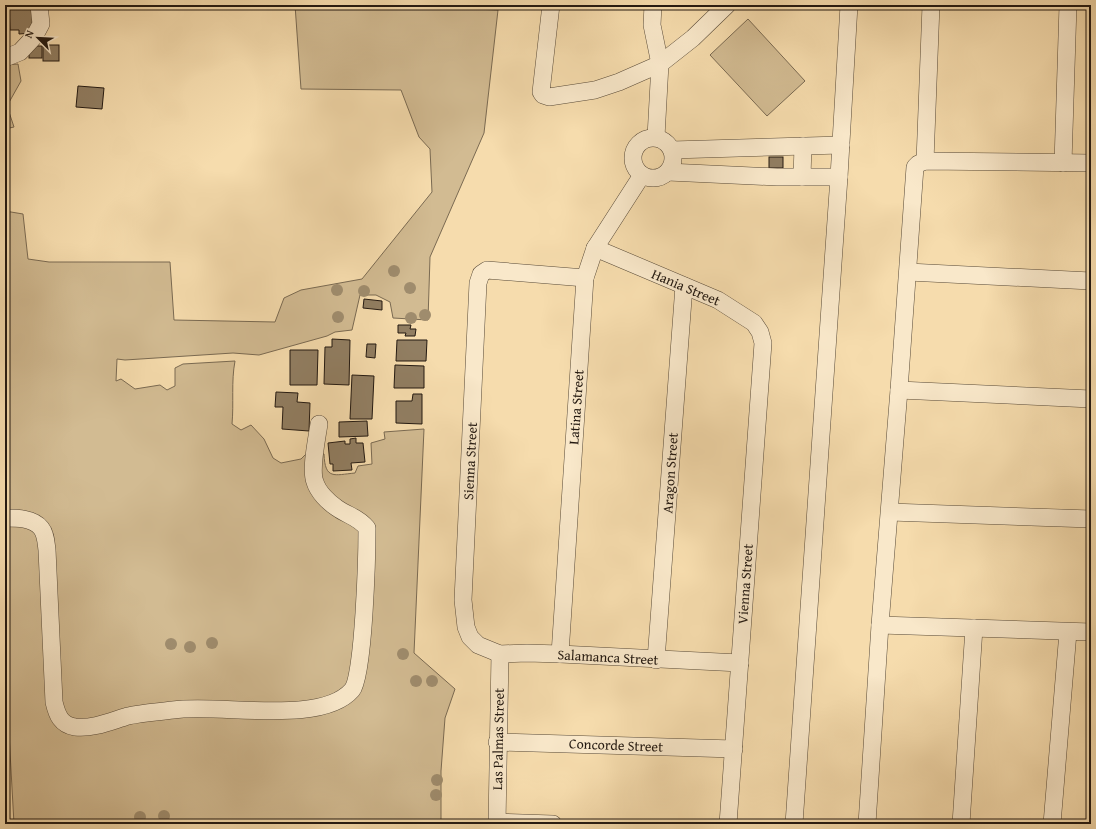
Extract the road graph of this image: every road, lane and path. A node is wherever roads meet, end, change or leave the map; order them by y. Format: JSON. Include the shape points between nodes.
{"nodes":[{"id":1,"x":39,"y":5,"type":"edge"},
{"id":2,"x":551,"y":5,"type":"edge"},
{"id":3,"x":653,"y":5,"type":"edge"},
{"id":4,"x":727,"y":5,"type":"edge"},
{"id":5,"x":849,"y":5,"type":"edge"},
{"id":6,"x":931,"y":5,"type":"edge"},
{"id":7,"x":1068,"y":5,"type":"edge"},
{"id":8,"x":5,"y":58,"type":"edge"},
{"id":9,"x":660,"y":64,"type":"junction"},
{"id":10,"x":656,"y":137,"type":"junction"},
{"id":11,"x":841,"y":145,"type":"junction"},
{"id":12,"x":803,"y":146,"type":"junction"},
{"id":13,"x":754,"y":148,"type":"junction"},
{"id":14,"x":672,"y":150,"type":"junction"},
{"id":15,"x":925,"y":161,"type":"junction"},
{"id":16,"x":1063,"y":162,"type":"junction"},
{"id":17,"x":1091,"y":164,"type":"edge"},
{"id":18,"x":668,"y":172,"type":"junction"},
{"id":19,"x":642,"y":175,"type":"junction"},
{"id":20,"x":755,"y":176,"type":"junction"},
{"id":21,"x":802,"y":177,"type":"junction"},
{"id":22,"x":839,"y":177,"type":"junction"},
{"id":23,"x":595,"y":248,"type":"junction"},
{"id":24,"x":908,"y":272,"type":"junction"},
{"id":25,"x":584,"y":278,"type":"junction"},
{"id":26,"x":1091,"y":281,"type":"edge"},
{"id":27,"x":684,"y":286,"type":"junction"},
{"id":28,"x":763,"y":343,"type":"joint"},
{"id":29,"x":899,"y":390,"type":"junction"},
{"id":30,"x":1091,"y":399,"type":"edge"},
{"id":31,"x":319,"y":424,"type":"dead end"},
{"id":32,"x":890,"y":512,"type":"junction"},
{"id":33,"x":5,"y":518,"type":"edge"},
{"id":34,"x":1091,"y":519,"type":"edge"},
{"id":35,"x":880,"y":625,"type":"junction"},
{"id":36,"x":974,"y":628,"type":"junction"},
{"id":37,"x":1068,"y":632,"type":"junction"},
{"id":38,"x":1091,"y":632,"type":"edge"},
{"id":39,"x":478,"y":645,"type":"joint"},
{"id":40,"x":500,"y":654,"type":"junction"},
{"id":41,"x":560,"y":654,"type":"junction"},
{"id":42,"x":656,"y":660,"type":"junction"},
{"id":43,"x":740,"y":663,"type":"junction"},
{"id":44,"x":498,"y":742,"type":"junction"},
{"id":45,"x":734,"y":749,"type":"junction"},
{"id":46,"x":497,"y":823,"type":"edge"},
{"id":47,"x":553,"y":824,"type":"edge"},
{"id":48,"x":728,"y":824,"type":"edge"},
{"id":49,"x":794,"y":824,"type":"edge"},
{"id":50,"x":867,"y":824,"type":"edge"},
{"id":51,"x":961,"y":824,"type":"edge"},
{"id":52,"x":1052,"y":824,"type":"edge"}],
"edges":[{"from":1,"to":8,"type":"street","via":[[41,24],[34,37],[20,52]]},
{"from":2,"to":9,"type":"street","via":[[540,92],[543,96],[595,90]]},
{"from":3,"to":9,"type":"street","via":[[652,25]]},
{"from":4,"to":9,"type":"street","via":[[693,38]]},
{"from":5,"to":11,"type":"street"},
{"from":6,"to":15,"type":"street"},
{"from":7,"to":16,"type":"street"},
{"from":9,"to":10,"type":"street"},
{"from":10,"to":14,"type":"street","via":[[666,142]]},
{"from":10,"to":19,"type":"street","via":[[642,140],[634,151],[634,164]]},
{"from":11,"to":12,"type":"street"},
{"from":11,"to":22,"type":"street"},
{"from":12,"to":13,"type":"street"},
{"from":12,"to":21,"type":"street"},
{"from":13,"to":14,"type":"street"},
{"from":13,"to":20,"type":"street"},
{"from":14,"to":18,"type":"street","via":[[672,166]]},
{"from":15,"to":16,"type":"street"},
{"from":15,"to":24,"type":"street","via":[[918,164],[914,171]]},
{"from":16,"to":17,"type":"street"},
{"from":18,"to":19,"type":"street","via":[[656,178]]},
{"from":18,"to":20,"type":"street"},
{"from":19,"to":23,"type":"street","name":"Latina Street"},
{"from":20,"to":21,"type":"street"},
{"from":21,"to":22,"type":"street"},
{"from":22,"to":49,"type":"street"},
{"from":23,"to":25,"type":"street","name":"Latina Street"},
{"from":23,"to":27,"type":"street","name":"Hania Street"},
{"from":24,"to":26,"type":"street"},
{"from":24,"to":29,"type":"street"},
{"from":25,"to":39,"type":"street","name":"Sienna Street","via":[[487,270],[481,274],[478,284],[463,600],[466,627],[470,637]]},
{"from":25,"to":41,"type":"street","name":"Latina Street"},
{"from":27,"to":28,"type":"street","name":"Hania Street","via":[[718,300],[754,323]]},
{"from":27,"to":42,"type":"street","name":"Aragon Street"},
{"from":28,"to":43,"type":"street","name":"Vienna Street"},
{"from":29,"to":30,"type":"street"},
{"from":29,"to":32,"type":"street"},
{"from":31,"to":33,"type":"street","via":[[314,482],[321,494],[337,508],[361,520],[367,528],[367,571],[358,675],[354,689],[342,699],[324,706],[291,711],[176,709],[128,716],[98,726],[76,727],[61,721],[54,702],[45,536],[41,528],[33,522],[21,518]]},
{"from":32,"to":34,"type":"street"},
{"from":32,"to":35,"type":"street"},
{"from":35,"to":36,"type":"street"},
{"from":35,"to":50,"type":"street"},
{"from":36,"to":37,"type":"street"},
{"from":36,"to":51,"type":"street"},
{"from":37,"to":38,"type":"street"},
{"from":37,"to":52,"type":"street"},
{"from":39,"to":40,"type":"street","name":"Salamanca Street"},
{"from":40,"to":41,"type":"street","name":"Salamanca Street"},
{"from":40,"to":44,"type":"street","name":"Las Palmas Street"},
{"from":41,"to":42,"type":"street","name":"Salamanca Street"},
{"from":42,"to":43,"type":"street","name":"Salamanca Street"},
{"from":43,"to":45,"type":"street","name":"Vienna Street"},
{"from":44,"to":45,"type":"street","name":"Concorde Street"},
{"from":44,"to":46,"type":"street","name":"Las Palmas Street"},
{"from":45,"to":48,"type":"street","name":"Vienna Street"},
{"from":46,"to":47,"type":"street"}]}
